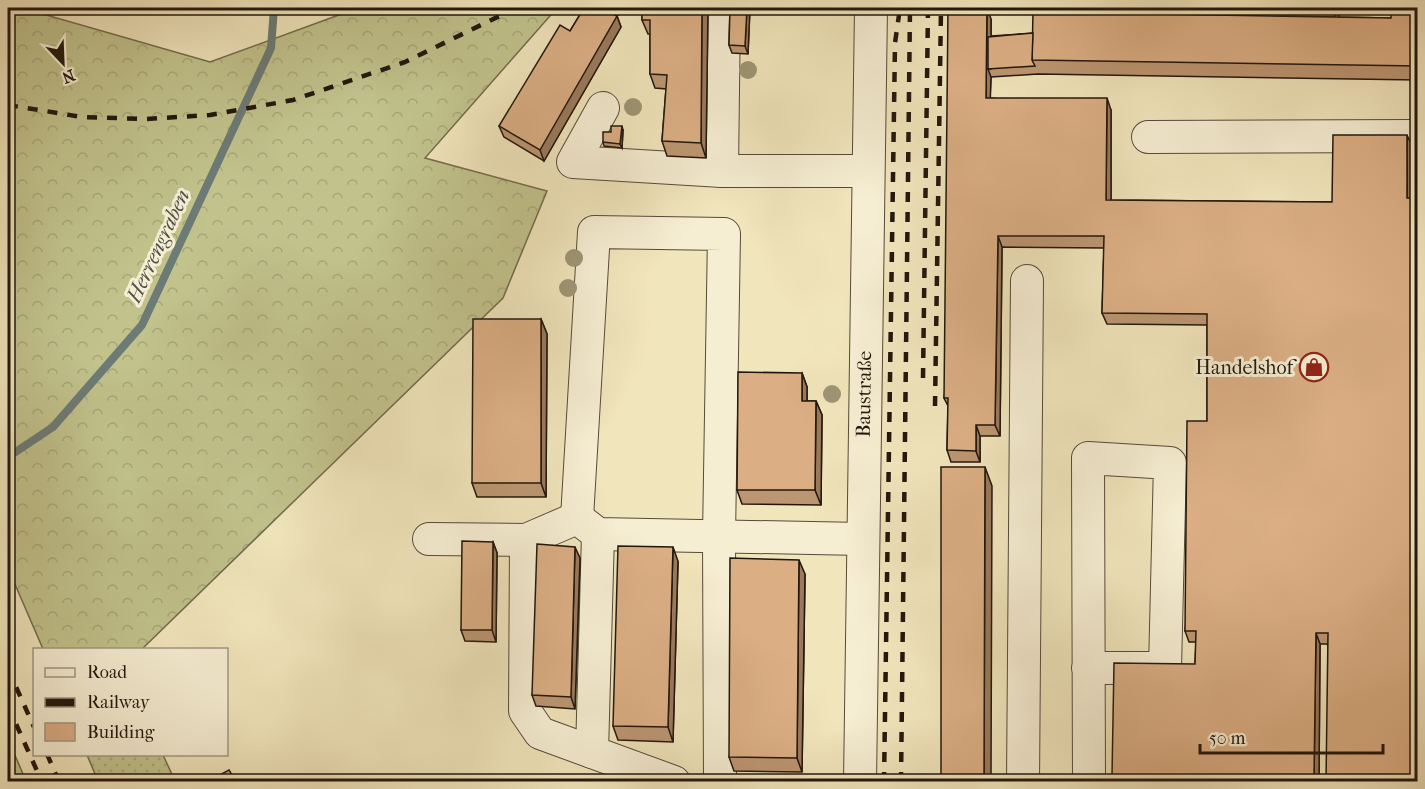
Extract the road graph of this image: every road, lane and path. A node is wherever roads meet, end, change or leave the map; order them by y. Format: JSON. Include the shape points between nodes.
{"nodes":[{"id":1,"x":724,"y":8,"type":"edge"},
{"id":2,"x":871,"y":8,"type":"edge"},
{"id":3,"x":1103,"y":8,"type":"edge"},
{"id":4,"x":1254,"y":12,"type":"dead end"},
{"id":5,"x":603,"y":108,"type":"dead end"},
{"id":6,"x":1418,"y":136,"type":"edge"},
{"id":7,"x":1148,"y":137,"type":"dead end"},
{"id":8,"x":722,"y":171,"type":"junction"},
{"id":9,"x":868,"y":171,"type":"junction"},
{"id":10,"x":1027,"y":281,"type":"dead end"},
{"id":11,"x":587,"y":526,"type":"junction"},
{"id":12,"x":719,"y":536,"type":"junction"},
{"id":13,"x":429,"y":539,"type":"dead end"},
{"id":14,"x":862,"y":539,"type":"junction"},
{"id":15,"x":526,"y":540,"type":"junction"},
{"id":16,"x":1088,"y":668,"type":"junction"},
{"id":17,"x":592,"y":752,"type":"junction"},
{"id":18,"x":674,"y":782,"type":"edge"},
{"id":19,"x":720,"y":782,"type":"edge"},
{"id":20,"x":860,"y":782,"type":"edge"},
{"id":21,"x":1023,"y":782,"type":"edge"},
{"id":22,"x":1089,"y":782,"type":"edge"}],
"edges":[{"from":1,"to":8,"type":"street"},
{"from":2,"to":9,"type":"street","name":"Baustraße"},
{"from":3,"to":4,"type":"street"},
{"from":5,"to":8,"type":"street","via":[[573,162]]},
{"from":6,"to":7,"type":"street"},
{"from":8,"to":9,"type":"street"},
{"from":9,"to":14,"type":"street","name":"Baustraße"},
{"from":10,"to":21,"type":"street"},
{"from":11,"to":12,"type":"street"},
{"from":11,"to":12,"type":"street","via":[[594,232],[724,234]]},
{"from":11,"to":15,"type":"street"},
{"from":11,"to":17,"type":"street"},
{"from":12,"to":14,"type":"street"},
{"from":12,"to":19,"type":"street"},
{"from":13,"to":15,"type":"street"},
{"from":14,"to":20,"type":"street","name":"Baustraße"},
{"from":15,"to":17,"type":"street","via":[[525,711],[540,733]]},
{"from":16,"to":16,"type":"street","via":[[1088,458],[1170,463],[1165,668]]},
{"from":16,"to":22,"type":"street"},
{"from":17,"to":18,"type":"street"}]}
